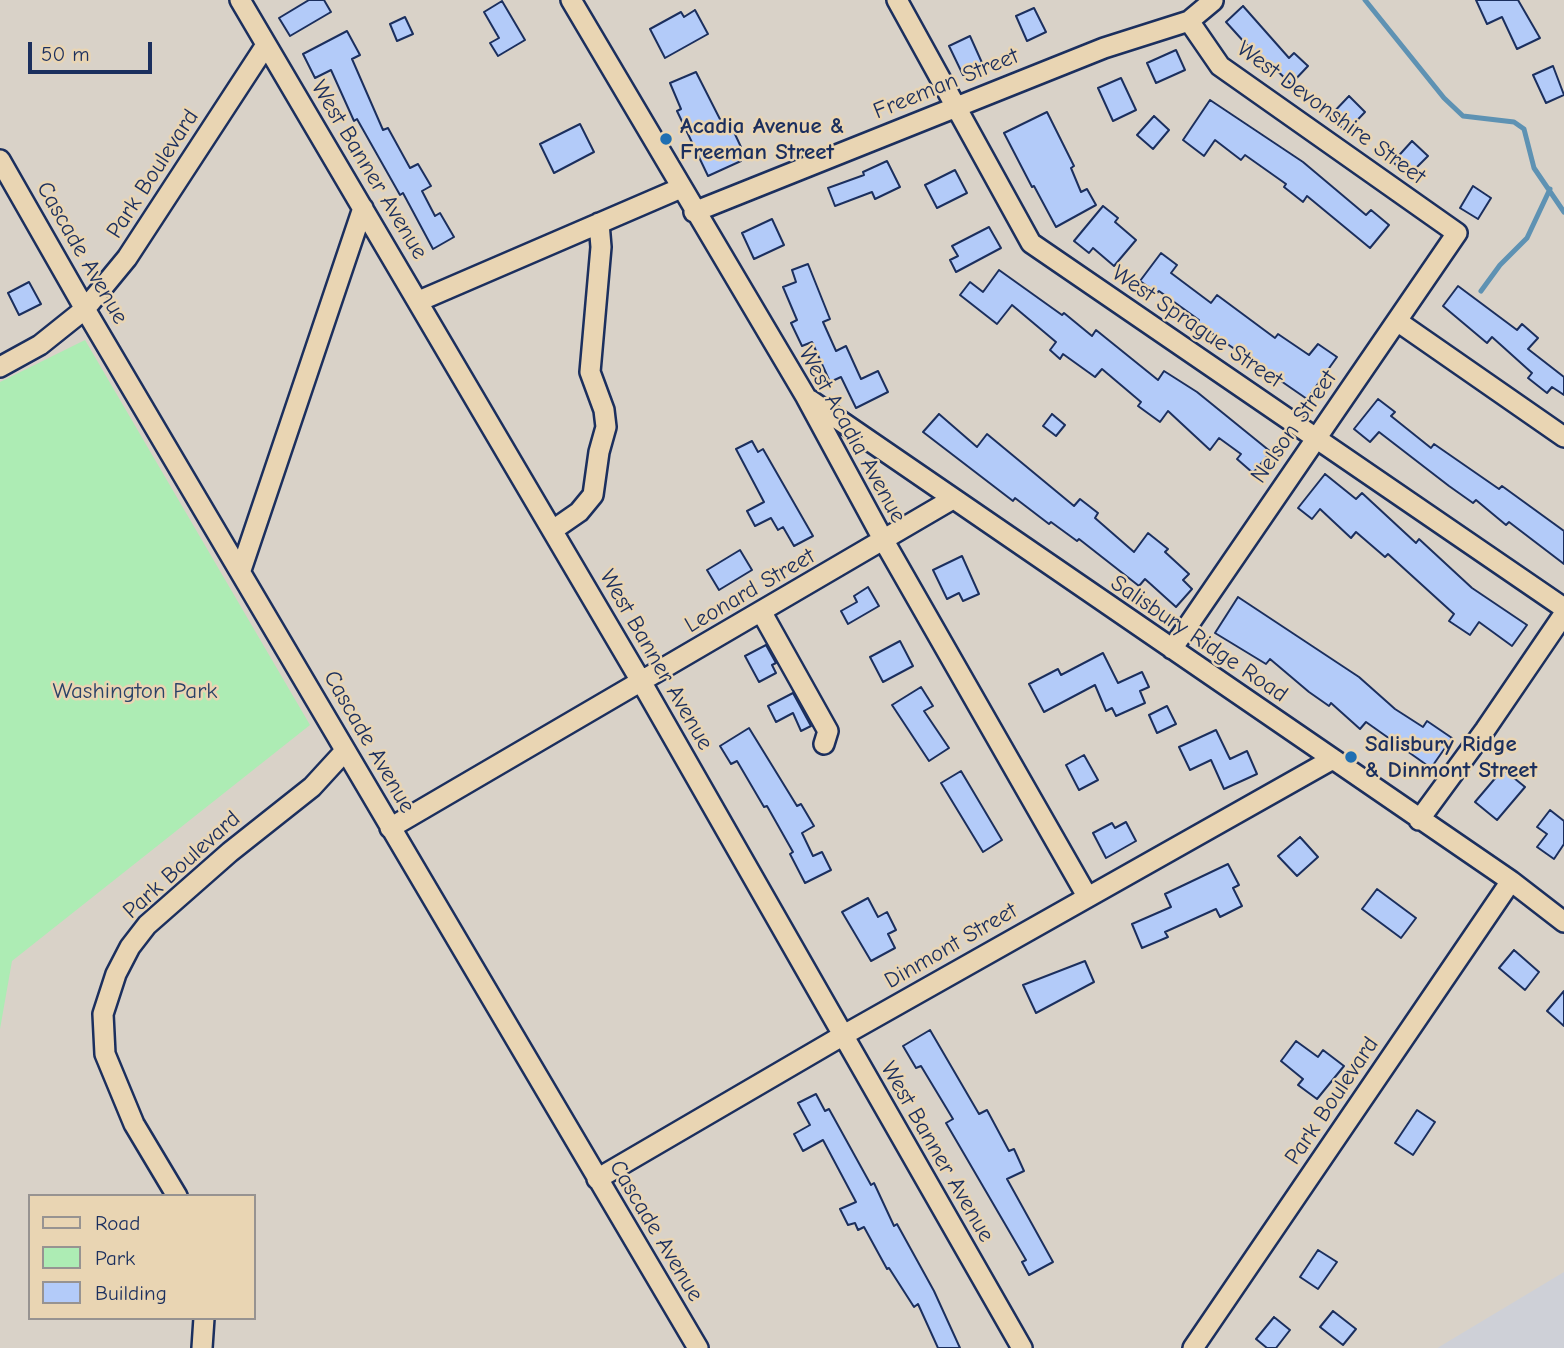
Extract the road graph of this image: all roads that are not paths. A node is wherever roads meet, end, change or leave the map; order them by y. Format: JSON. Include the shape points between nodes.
{"nodes":[{"id":1,"x":240,"y":0,"type":"edge"},
{"id":2,"x":572,"y":0,"type":"edge"},
{"id":3,"x":897,"y":0,"type":"edge"},
{"id":4,"x":1213,"y":1,"type":"edge"},
{"id":5,"x":1189,"y":21,"type":"junction"},
{"id":6,"x":266,"y":45,"type":"junction"},
{"id":7,"x":954,"y":106,"type":"junction"},
{"id":8,"x":0,"y":160,"type":"edge"},
{"id":9,"x":681,"y":188,"type":"junction"},
{"id":10,"x":363,"y":208,"type":"junction"},
{"id":11,"x":695,"y":212,"type":"junction"},
{"id":12,"x":599,"y":223,"type":"junction"},
{"id":13,"x":1457,"y":233,"type":"joint"},
{"id":14,"x":419,"y":301,"type":"junction"},
{"id":15,"x":85,"y":309,"type":"junction"},
{"id":16,"x":1397,"y":321,"type":"junction"},
{"id":17,"x":0,"y":367,"type":"edge"},
{"id":18,"x":806,"y":397,"type":"junction"},
{"id":19,"x":1315,"y":437,"type":"junction"},
{"id":20,"x":1564,"y":437,"type":"edge"},
{"id":21,"x":951,"y":500,"type":"junction"},
{"id":22,"x":553,"y":530,"type":"junction"},
{"id":23,"x":884,"y":541,"type":"junction"},
{"id":24,"x":241,"y":570,"type":"junction"},
{"id":25,"x":1564,"y":608,"type":"edge"},
{"id":26,"x":762,"y":613,"type":"junction"},
{"id":27,"x":1564,"y":614,"type":"edge"},
{"id":28,"x":1172,"y":649,"type":"junction"},
{"id":29,"x":642,"y":683,"type":"junction"},
{"id":30,"x":824,"y":744,"type":"dead end"},
{"id":31,"x":345,"y":751,"type":"junction"},
{"id":32,"x":1331,"y":760,"type":"junction"},
{"id":33,"x":1419,"y":820,"type":"junction"},
{"id":34,"x":390,"y":828,"type":"junction"},
{"id":35,"x":1511,"y":881,"type":"junction"},
{"id":36,"x":1087,"y":896,"type":"junction"},
{"id":37,"x":1564,"y":922,"type":"edge"},
{"id":38,"x":842,"y":1036,"type":"junction"},
{"id":39,"x":597,"y":1179,"type":"junction"},
{"id":40,"x":176,"y":1194,"type":"edge"},
{"id":41,"x":204,"y":1320,"type":"edge"},
{"id":42,"x":202,"y":1348,"type":"edge"},
{"id":43,"x":698,"y":1348,"type":"edge"},
{"id":44,"x":1022,"y":1348,"type":"edge"},
{"id":45,"x":1193,"y":1348,"type":"edge"}],
"edges":[{"from":1,"to":6,"type":"street","name":"West Banner Avenue"},
{"from":2,"to":9,"type":"street","name":"West Acadia Avenue"},
{"from":3,"to":7,"type":"street","name":"West Sprague Street"},
{"from":4,"to":5,"type":"street","name":"Freeman Street"},
{"from":5,"to":7,"type":"street","name":"Freeman Street","via":[[1104,47]]},
{"from":5,"to":13,"type":"street","name":"West Devonshire Street","via":[[1220,66]]},
{"from":6,"to":10,"type":"street","name":"West Banner Avenue"},
{"from":6,"to":15,"type":"street","name":"Park Boulevard","via":[[127,258]]},
{"from":7,"to":11,"type":"street","name":"Freeman Street"},
{"from":7,"to":19,"type":"street","name":"West Sprague Street","via":[[1031,243]]},
{"from":8,"to":15,"type":"street","name":"Cascade Avenue"},
{"from":9,"to":11,"type":"street","name":"West Acadia Avenue"},
{"from":9,"to":12,"type":"street"},
{"from":10,"to":14,"type":"street","name":"West Banner Avenue"},
{"from":10,"to":24,"type":"street"},
{"from":11,"to":18,"type":"street","name":"West Acadia Avenue"},
{"from":12,"to":14,"type":"street"},
{"from":12,"to":22,"type":"street","via":[[590,372],[606,427],[593,495],[579,512]]},
{"from":13,"to":16,"type":"street","name":"Nelson Street"},
{"from":14,"to":22,"type":"street","name":"West Banner Avenue"},
{"from":15,"to":17,"type":"street","name":"Park Boulevard","via":[[40,345]]},
{"from":15,"to":24,"type":"street","name":"Cascade Avenue"},
{"from":16,"to":19,"type":"street","name":"Nelson Street"},
{"from":16,"to":20,"type":"street"},
{"from":18,"to":21,"type":"street","name":"Salisbury Ridge Road"},
{"from":18,"to":23,"type":"street","name":"West Acadia Avenue"},
{"from":19,"to":25,"type":"street","name":"West Sprague Street"},
{"from":19,"to":28,"type":"street","name":"Nelson Street"},
{"from":21,"to":23,"type":"street","name":"Leonard Street"},
{"from":21,"to":28,"type":"street","name":"Salisbury Ridge Road"},
{"from":22,"to":29,"type":"street","name":"West Banner Avenue"},
{"from":23,"to":26,"type":"street","name":"Leonard Street"},
{"from":23,"to":36,"type":"street","name":"West Acadia Avenue"},
{"from":24,"to":31,"type":"street","name":"Cascade Avenue"},
{"from":26,"to":29,"type":"street","name":"Leonard Street"},
{"from":26,"to":30,"type":"street","via":[[828,731]]},
{"from":27,"to":33,"type":"street"},
{"from":28,"to":32,"type":"street","name":"Salisbury Ridge Road"},
{"from":29,"to":34,"type":"street","name":"Leonard Street"},
{"from":29,"to":38,"type":"street","name":"West Banner Avenue"},
{"from":31,"to":34,"type":"street","name":"Cascade Avenue"},
{"from":31,"to":40,"type":"street","name":"Park Boulevard","via":[[313,787],[147,925],[116,974],[103,1014],[105,1054],[134,1124]]},
{"from":32,"to":33,"type":"street","name":"Salisbury Ridge Road"},
{"from":32,"to":36,"type":"street","name":"Dinmont Street"},
{"from":33,"to":35,"type":"street","name":"Salisbury Ridge Road"},
{"from":34,"to":39,"type":"street","name":"Cascade Avenue"},
{"from":35,"to":37,"type":"street","name":"Salisbury Ridge Road"},
{"from":35,"to":45,"type":"street","name":"Park Boulevard"},
{"from":36,"to":38,"type":"street","name":"Dinmont Street"},
{"from":38,"to":39,"type":"street","name":"Dinmont Street"},
{"from":38,"to":44,"type":"street","name":"West Banner Avenue"},
{"from":39,"to":43,"type":"street","name":"Cascade Avenue"},
{"from":41,"to":42,"type":"street"}]}
